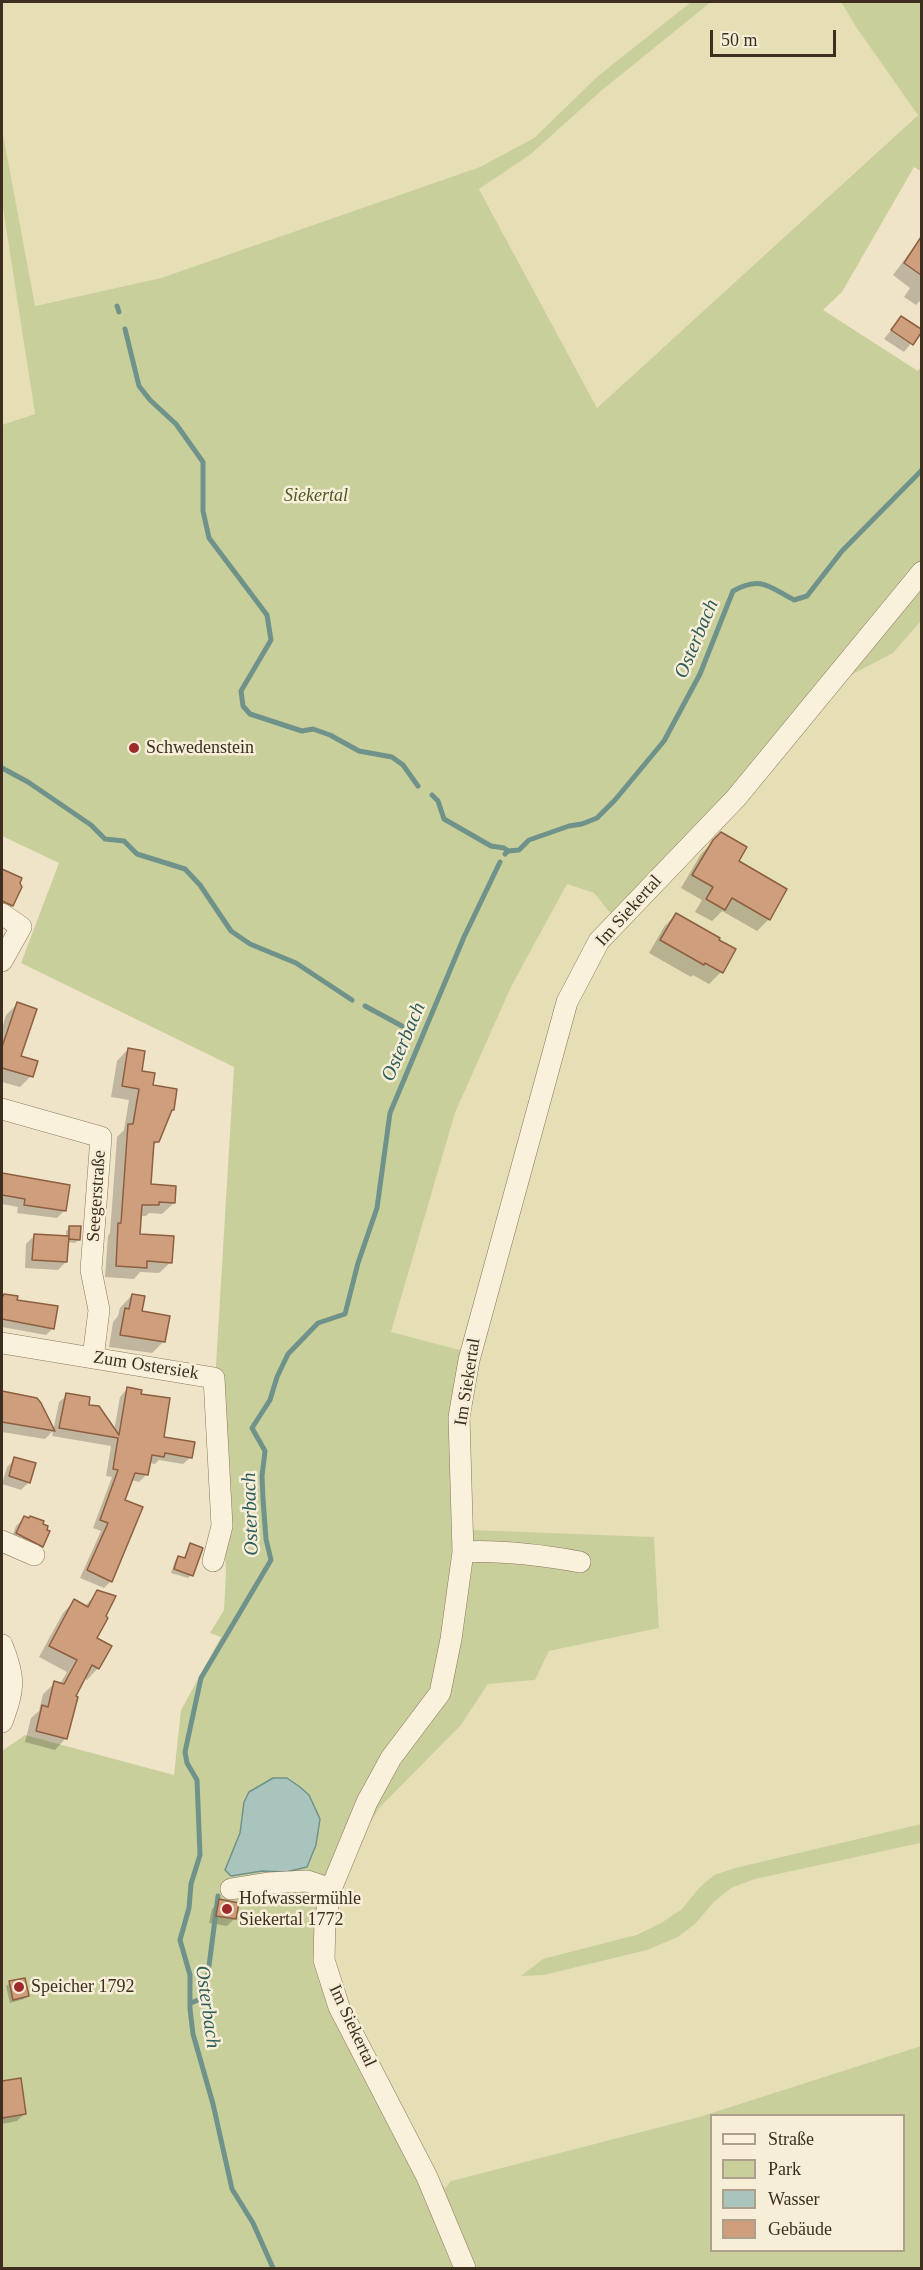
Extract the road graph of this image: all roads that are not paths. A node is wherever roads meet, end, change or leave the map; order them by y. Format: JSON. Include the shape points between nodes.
{"nodes":[{"id":1,"x":921,"y":572,"type":"edge"},
{"id":2,"x":4,"y":915,"type":"edge"},
{"id":3,"x":2,"y":944,"type":"edge"},
{"id":4,"x":2,"y":961,"type":"edge"},
{"id":5,"x":2,"y":1109,"type":"edge"},
{"id":6,"x":2,"y":1343,"type":"edge"},
{"id":7,"x":93,"y":1358,"type":"junction"},
{"id":8,"x":2,"y":1541,"type":"edge"},
{"id":9,"x":464,"y":1552,"type":"junction"},
{"id":10,"x":34,"y":1555,"type":"dead end"},
{"id":11,"x":213,"y":1561,"type":"dead end"},
{"id":12,"x":580,"y":1562,"type":"dead end"},
{"id":13,"x":2,"y":1646,"type":"edge"},
{"id":14,"x":2,"y":1722,"type":"edge"},
{"id":15,"x":231,"y":1889,"type":"dead end"},
{"id":16,"x":331,"y":1889,"type":"junction"},
{"id":17,"x":465,"y":2268,"type":"edge"}],
"edges":[{"from":1,"to":9,"type":"street","name":"Im Siekertal","via":[[736,798],[599,941],[567,1002],[469,1360],[459,1417]]},
{"from":2,"to":3,"type":"street"},
{"from":2,"to":4,"type":"street","via":[[21,927]]},
{"from":5,"to":7,"type":"street","name":"Seegerstraße","via":[[101,1137],[91,1270],[99,1310]]},
{"from":6,"to":7,"type":"street","name":"Zum Ostersiek"},
{"from":7,"to":11,"type":"street","name":"Zum Ostersiek","via":[[214,1378],[222,1526]]},
{"from":8,"to":10,"type":"street"},
{"from":9,"to":12,"type":"street","via":[[534,1553]]},
{"from":9,"to":16,"type":"street","name":"Im Siekertal","via":[[440,1693],[391,1758],[367,1802]]},
{"from":13,"to":14,"type":"street","via":[[12,1683]]},
{"from":15,"to":16,"type":"street","via":[[307,1881]]},
{"from":16,"to":17,"type":"street","name":"Im Siekertal","via":[[324,1960],[339,2007],[427,2176]]}]}
